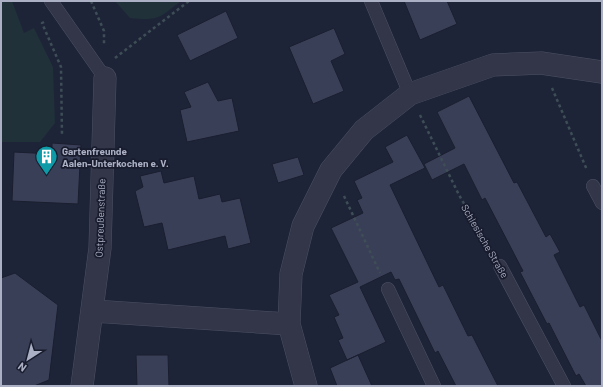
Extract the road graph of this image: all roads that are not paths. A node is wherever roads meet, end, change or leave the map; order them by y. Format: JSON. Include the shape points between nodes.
{"nodes":[{"id":1,"x":51,"y":1,"type":"edge"},
{"id":2,"x":371,"y":1,"type":"edge"},
{"id":3,"x":108,"y":70,"type":"joint"},
{"id":4,"x":602,"y":72,"type":"edge"},
{"id":5,"x":410,"y":94,"type":"junction"},
{"id":6,"x":593,"y":186,"type":"road end"},
{"id":7,"x":602,"y":204,"type":"edge"},
{"id":8,"x":500,"y":266,"type":"road end"},
{"id":9,"x":388,"y":289,"type":"road end"},
{"id":10,"x":93,"y":311,"type":"junction"},
{"id":11,"x":289,"y":324,"type":"junction"},
{"id":12,"x":82,"y":386,"type":"edge"},
{"id":13,"x":306,"y":386,"type":"edge"},
{"id":14,"x":434,"y":386,"type":"edge"},
{"id":15,"x":564,"y":386,"type":"edge"}],
"edges":[{"from":1,"to":3,"type":"lane"},
{"from":2,"to":5,"type":"lane"},
{"from":3,"to":10,"type":"street","name":"Ostpreußenstraße","via":[[100,248]]},
{"from":4,"to":5,"type":"street","via":[[541,63],[493,65]]},
{"from":5,"to":11,"type":"street","via":[[364,130],[331,170],[303,226],[291,274]]},
{"from":6,"to":7,"type":"lane"},
{"from":8,"to":15,"type":"lane","name":"Schlesische Straße"},
{"from":9,"to":14,"type":"lane"},
{"from":10,"to":11,"type":"street"},
{"from":10,"to":12,"type":"street","name":"Ostpreußenstraße"},
{"from":11,"to":13,"type":"street"}]}
